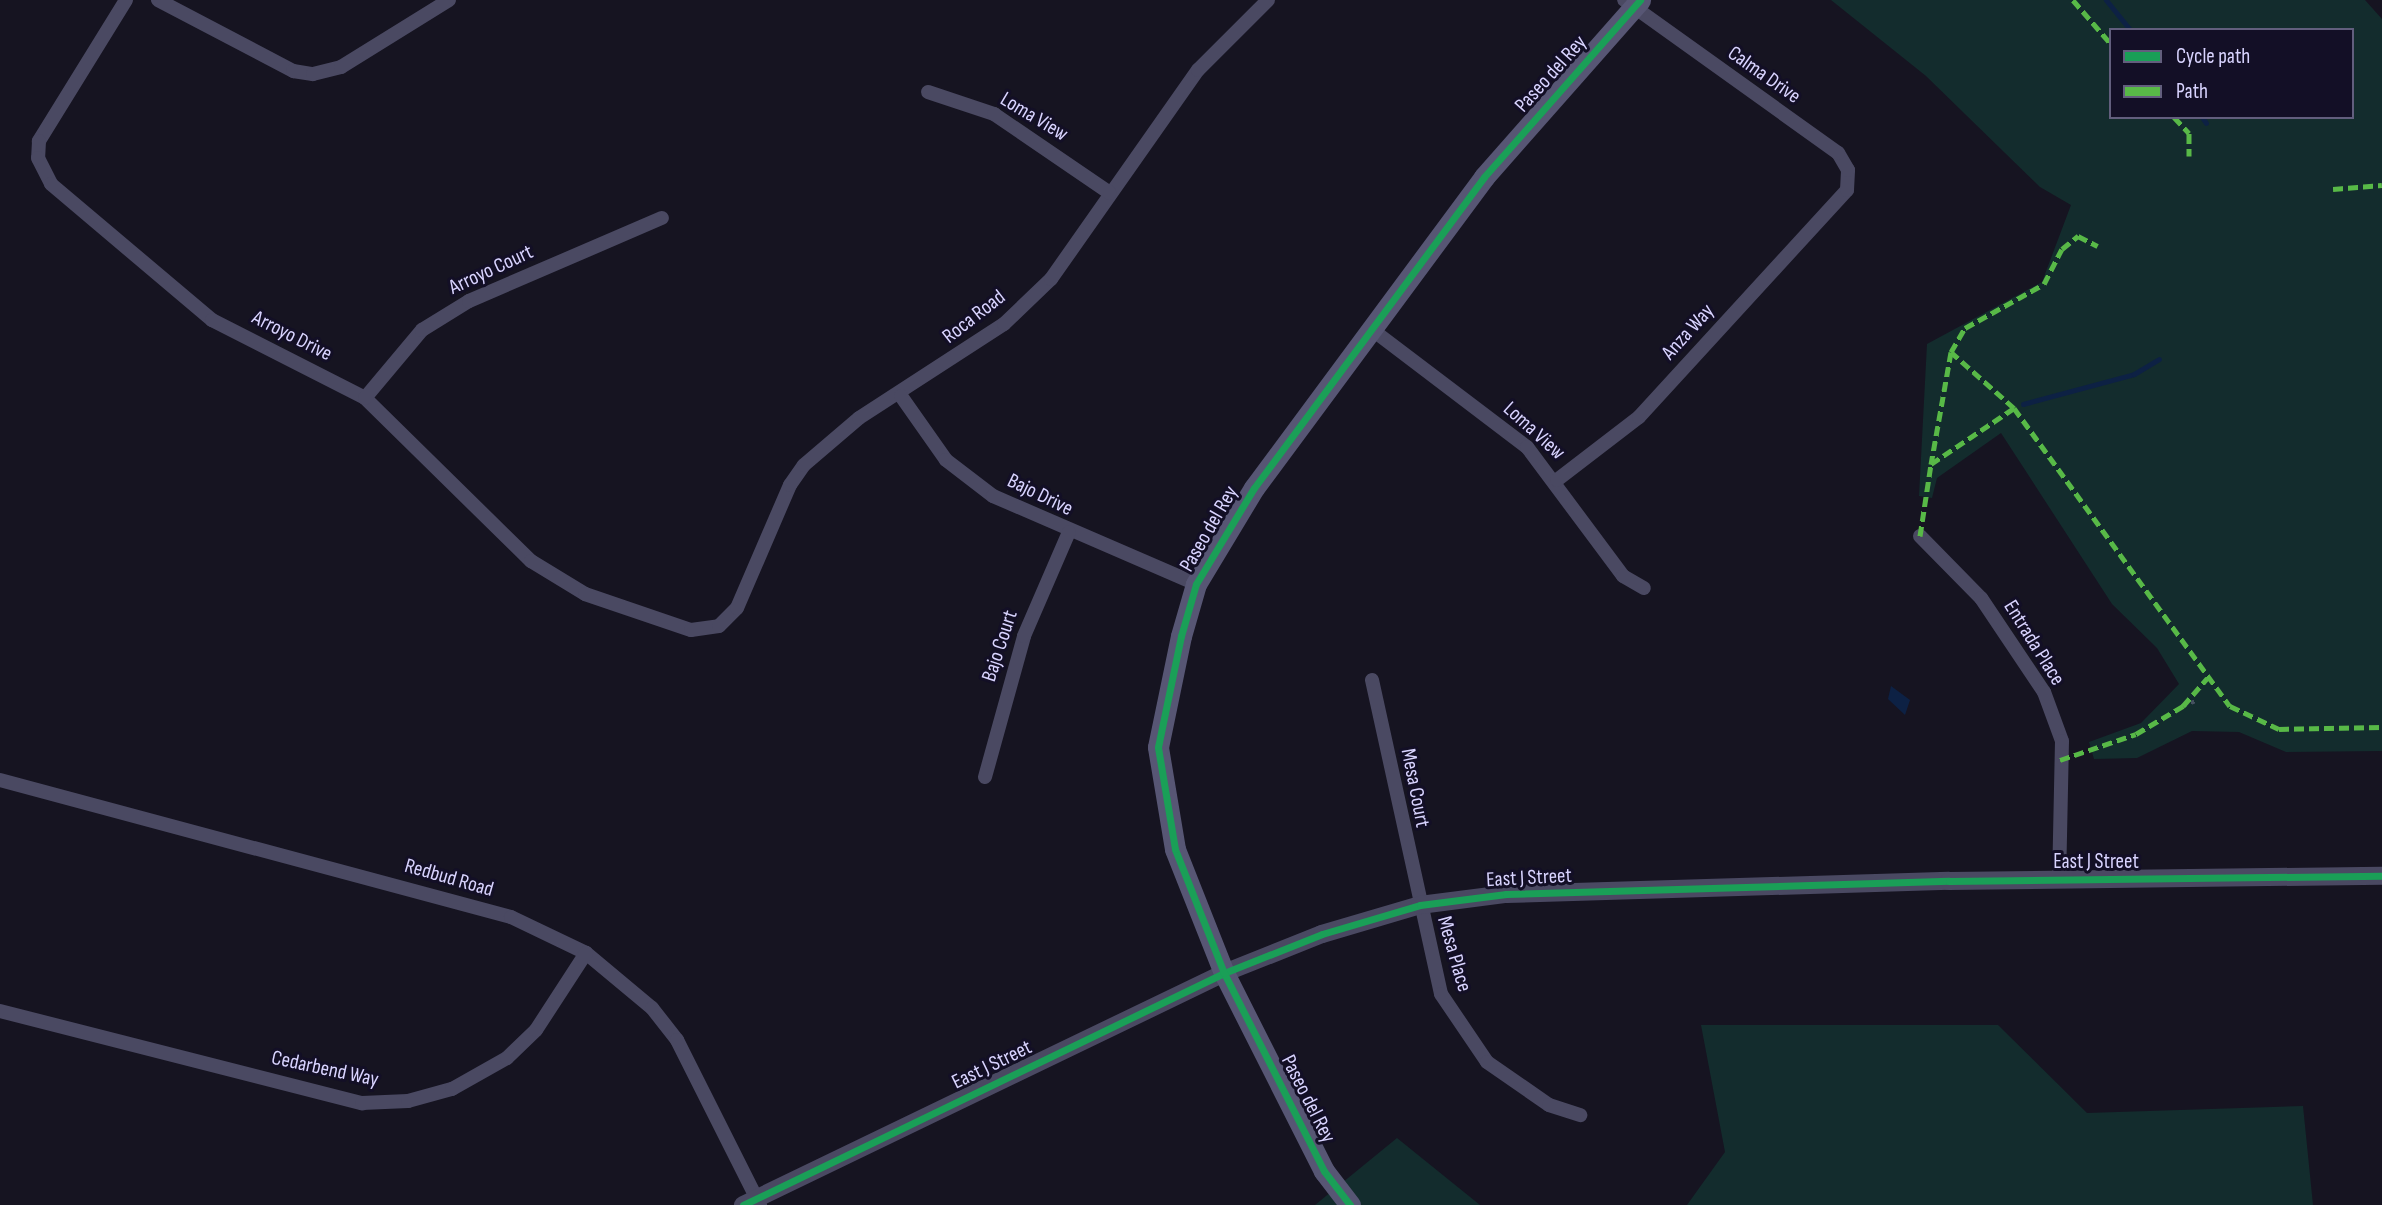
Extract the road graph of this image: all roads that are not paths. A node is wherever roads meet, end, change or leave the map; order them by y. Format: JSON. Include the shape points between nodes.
{"nodes":[{"id":1,"x":126,"y":0,"type":"edge"},
{"id":2,"x":158,"y":0,"type":"edge"},
{"id":3,"x":450,"y":0,"type":"edge"},
{"id":4,"x":1261,"y":2,"type":"edge"},
{"id":5,"x":1632,"y":3,"type":"edge"},
{"id":6,"x":928,"y":92,"type":"dead end"},
{"id":7,"x":1110,"y":193,"type":"junction"},
{"id":8,"x":1841,"y":201,"type":"joint"},
{"id":9,"x":662,"y":218,"type":"dead end"},
{"id":10,"x":1370,"y":328,"type":"junction"},
{"id":11,"x":901,"y":396,"type":"junction"},
{"id":12,"x":365,"y":398,"type":"junction"},
{"id":13,"x":1557,"y":480,"type":"junction"},
{"id":14,"x":1069,"y":532,"type":"junction"},
{"id":15,"x":1920,"y":536,"type":"dead end"},
{"id":16,"x":1196,"y":584,"type":"junction"},
{"id":17,"x":1644,"y":588,"type":"dead end"},
{"id":18,"x":691,"y":630,"type":"joint"},
{"id":19,"x":1372,"y":680,"type":"dead end"},
{"id":20,"x":985,"y":778,"type":"dead end"},
{"id":21,"x":0,"y":780,"type":"edge"},
{"id":22,"x":2382,"y":876,"type":"edge"},
{"id":23,"x":2059,"y":880,"type":"junction"},
{"id":24,"x":1420,"y":905,"type":"junction"},
{"id":25,"x":586,"y":953,"type":"junction"},
{"id":26,"x":1224,"y":973,"type":"junction"},
{"id":27,"x":0,"y":1012,"type":"edge"},
{"id":28,"x":1580,"y":1115,"type":"dead end"},
{"id":29,"x":753,"y":1203,"type":"edge"},
{"id":30,"x":1350,"y":1205,"type":"edge"}],
"edges":[{"from":1,"to":12,"type":"street","name":"Arroyo Drive","via":[[39,141],[38,158],[51,184],[212,320]]},
{"from":2,"to":3,"type":"street","via":[[293,71],[313,74],[341,67]]},
{"from":4,"to":7,"type":"street","name":"Roca Road","via":[[1198,70]]},
{"from":5,"to":8,"type":"street","name":"Calma Drive","via":[[1838,153],[1848,170]]},
{"from":5,"to":10,"type":"main road","name":"Paseo del Rey","via":[[1484,177]]},
{"from":6,"to":7,"type":"street","name":"Loma View","via":[[994,114]]},
{"from":7,"to":11,"type":"street","name":"Roca Road","via":[[1051,279],[1004,324]]},
{"from":8,"to":13,"type":"street","name":"Anza Way","via":[[1639,416]]},
{"from":9,"to":12,"type":"street","name":"Arroyo Court","via":[[469,301],[422,330]]},
{"from":10,"to":13,"type":"street","name":"Loma View","via":[[1527,447]]},
{"from":10,"to":16,"type":"main road","name":"Paseo del Rey","via":[[1254,488]]},
{"from":11,"to":14,"type":"street","name":"Bajo Drive","via":[[946,460],[993,496]]},
{"from":11,"to":18,"type":"street","name":"Roca Road","via":[[839,432],[804,466],[790,485],[737,608],[719,626]]},
{"from":12,"to":18,"type":"street","name":"Arroyo Drive","via":[[531,561],[585,594]]},
{"from":13,"to":17,"type":"street","name":"Loma View","via":[[1623,576]]},
{"from":14,"to":16,"type":"street","name":"Bajo Drive"},
{"from":14,"to":20,"type":"street","name":"Bajo Court","via":[[1024,636]]},
{"from":15,"to":23,"type":"street","name":"Entrada Place","via":[[1981,598],[2044,692],[2062,741]]},
{"from":16,"to":26,"type":"main road","name":"Paseo del Rey","via":[[1158,747],[1175,849]]},
{"from":19,"to":24,"type":"street","name":"Mesa Court"},
{"from":21,"to":25,"type":"street","name":"Redbud Road","via":[[512,917]]},
{"from":22,"to":23,"type":"street","name":"East J Street"},
{"from":23,"to":24,"type":"street","name":"East J Street","via":[[1506,894]]},
{"from":24,"to":26,"type":"street","name":"East J Street","via":[[1322,934]]},
{"from":24,"to":28,"type":"street","name":"Mesa Place","via":[[1433,971],[1458,1028],[1513,1084]]},
{"from":25,"to":27,"type":"street","name":"Cedarbend Way","via":[[536,1030],[507,1058],[452,1089],[408,1101],[362,1103]]},
{"from":25,"to":29,"type":"street","name":"Redbud Road","via":[[644,1000],[677,1041]]},
{"from":26,"to":29,"type":"street","name":"East J Street"},
{"from":26,"to":30,"type":"main road","name":"Paseo del Rey","via":[[1324,1171]]}]}
